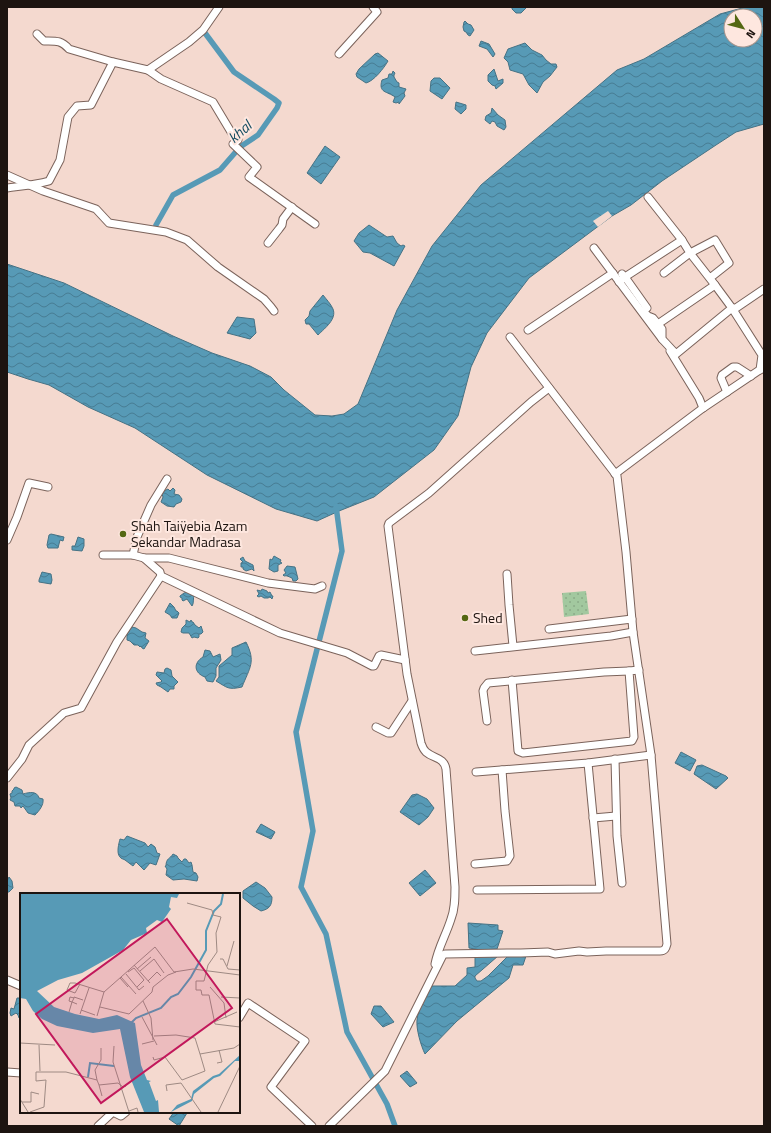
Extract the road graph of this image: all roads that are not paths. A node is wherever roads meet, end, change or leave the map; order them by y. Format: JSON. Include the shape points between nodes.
{"nodes":[{"id":1,"x":219,"y":7,"type":"edge"},
{"id":2,"x":373,"y":7,"type":"edge"},
{"id":3,"x":37,"y":34,"type":"dead end"},
{"id":4,"x":339,"y":54,"type":"dead end"},
{"id":5,"x":112,"y":62,"type":"junction"},
{"id":6,"x":148,"y":70,"type":"junction"},
{"id":7,"x":7,"y":176,"type":"edge"},
{"id":8,"x":27,"y":185,"type":"junction"},
{"id":9,"x":7,"y":188,"type":"edge"},
{"id":10,"x":648,"y":197,"type":"dead end"},
{"id":11,"x":292,"y":207,"type":"junction"},
{"id":12,"x":315,"y":224,"type":"dead end"},
{"id":13,"x":682,"y":240,"type":"junction"},
{"id":14,"x":268,"y":243,"type":"dead end"},
{"id":15,"x":594,"y":248,"type":"dead end"},
{"id":16,"x":690,"y":253,"type":"junction"},
{"id":17,"x":664,"y":272,"type":"dead end"},
{"id":18,"x":613,"y":274,"type":"junction"},
{"id":19,"x":622,"y":278,"type":"junction"},
{"id":20,"x":710,"y":278,"type":"junction"},
{"id":21,"x":715,"y":285,"type":"junction"},
{"id":22,"x":764,"y":289,"type":"edge"},
{"id":23,"x":732,"y":308,"type":"junction"},
{"id":24,"x":274,"y":311,"type":"dead end"},
{"id":25,"x":658,"y":324,"type":"junction"},
{"id":26,"x":528,"y":330,"type":"dead end"},
{"id":27,"x":510,"y":337,"type":"dead end"},
{"id":28,"x":662,"y":339,"type":"junction"},
{"id":29,"x":762,"y":368,"type":"edge"},
{"id":30,"x":751,"y":376,"type":"junction"},
{"id":31,"x":549,"y":388,"type":"junction"},
{"id":32,"x":727,"y":392,"type":"junction"},
{"id":33,"x":703,"y":408,"type":"junction"},
{"id":34,"x":616,"y":474,"type":"junction"},
{"id":35,"x":167,"y":479,"type":"dead end"},
{"id":36,"x":48,"y":487,"type":"dead end"},
{"id":37,"x":7,"y":540,"type":"edge"},
{"id":38,"x":103,"y":555,"type":"dead end"},
{"id":39,"x":133,"y":555,"type":"junction"},
{"id":40,"x":144,"y":558,"type":"junction"},
{"id":41,"x":507,"y":574,"type":"dead end"},
{"id":42,"x":161,"y":576,"type":"junction"},
{"id":43,"x":322,"y":586,"type":"dead end"},
{"id":44,"x":632,"y":620,"type":"junction"},
{"id":45,"x":549,"y":629,"type":"dead end"},
{"id":46,"x":633,"y":632,"type":"junction"},
{"id":47,"x":513,"y":646,"type":"junction"},
{"id":48,"x":475,"y":651,"type":"dead end"},
{"id":49,"x":405,"y":660,"type":"junction"},
{"id":50,"x":639,"y":670,"type":"junction"},
{"id":51,"x":629,"y":671,"type":"junction"},
{"id":52,"x":512,"y":680,"type":"junction"},
{"id":53,"x":412,"y":701,"type":"junction"},
{"id":54,"x":487,"y":721,"type":"dead end"},
{"id":55,"x":376,"y":728,"type":"dead end"},
{"id":56,"x":651,"y":755,"type":"junction"},
{"id":57,"x":615,"y":759,"type":"junction"},
{"id":58,"x":588,"y":763,"type":"junction"},
{"id":59,"x":502,"y":770,"type":"junction"},
{"id":60,"x":476,"y":772,"type":"dead end"},
{"id":61,"x":7,"y":778,"type":"edge"},
{"id":62,"x":616,"y":816,"type":"junction"},
{"id":63,"x":593,"y":818,"type":"junction"},
{"id":64,"x":475,"y":864,"type":"dead end"},
{"id":65,"x":622,"y":883,"type":"dead end"},
{"id":66,"x":477,"y":890,"type":"dead end"},
{"id":67,"x":434,"y":973,"type":"junction"},
{"id":68,"x":7,"y":980,"type":"edge"},
{"id":69,"x":20,"y":986,"type":"edge"},
{"id":70,"x":240,"y":1016,"type":"edge"},
{"id":71,"x":7,"y":1072,"type":"edge"},
{"id":72,"x":20,"y":1073,"type":"edge"},
{"id":73,"x":112,"y":1113,"type":"edge"},
{"id":74,"x":115,"y":1113,"type":"edge"},
{"id":75,"x":125,"y":1113,"type":"edge"},
{"id":76,"x":98,"y":1126,"type":"edge"},
{"id":77,"x":312,"y":1126,"type":"edge"},
{"id":78,"x":329,"y":1126,"type":"edge"}],
"edges":[{"from":1,"to":6,"type":"street","via":[[203,30]]},
{"from":2,"to":4,"type":"street","via":[[377,12]]},
{"from":3,"to":5,"type":"street","via":[[44,41],[57,41],[69,49]]},
{"from":5,"to":6,"type":"street"},
{"from":5,"to":8,"type":"street","via":[[90,106],[77,106],[68,117],[60,160],[49,182]]},
{"from":6,"to":11,"type":"street","via":[[213,102],[238,140],[233,144],[257,168],[249,177]]},
{"from":7,"to":8,"type":"street"},
{"from":8,"to":9,"type":"street"},
{"from":8,"to":24,"type":"street","via":[[96,209],[109,223],[166,232],[187,240],[218,267],[264,300]]},
{"from":10,"to":13,"type":"street"},
{"from":11,"to":12,"type":"street"},
{"from":11,"to":14,"type":"street"},
{"from":13,"to":16,"type":"street"},
{"from":13,"to":19,"type":"street"},
{"from":15,"to":18,"type":"street"},
{"from":16,"to":17,"type":"street"},
{"from":16,"to":20,"type":"street"},
{"from":16,"to":20,"type":"street","via":[[715,240],[729,263]]},
{"from":18,"to":19,"type":"street"},
{"from":18,"to":26,"type":"street"},
{"from":19,"to":25,"type":"street","via":[[647,308],[643,311]]},
{"from":19,"to":28,"type":"street"},
{"from":20,"to":21,"type":"street"},
{"from":21,"to":23,"type":"street"},
{"from":21,"to":25,"type":"street"},
{"from":22,"to":23,"type":"street","via":[[736,308]]},
{"from":23,"to":28,"type":"street","via":[[676,354]]},
{"from":23,"to":29,"type":"street","via":[[762,355]]},
{"from":25,"to":28,"type":"street","via":[[662,329]]},
{"from":27,"to":31,"type":"street"},
{"from":28,"to":33,"type":"street","via":[[700,398]]},
{"from":29,"to":30,"type":"street"},
{"from":30,"to":32,"type":"street"},
{"from":30,"to":32,"type":"street","via":[[733,367],[721,378]]},
{"from":31,"to":34,"type":"street"},
{"from":31,"to":49,"type":"street","via":[[429,493],[389,523]]},
{"from":32,"to":33,"type":"street"},
{"from":33,"to":34,"type":"street"},
{"from":34,"to":44,"type":"street"},
{"from":35,"to":39,"type":"street","via":[[151,505],[137,536]]},
{"from":36,"to":37,"type":"street","via":[[29,483]]},
{"from":38,"to":39,"type":"street"},
{"from":39,"to":40,"type":"street"},
{"from":40,"to":42,"type":"street","via":[[160,572]]},
{"from":40,"to":43,"type":"street","via":[[169,558],[268,583],[315,588]]},
{"from":41,"to":47,"type":"street"},
{"from":42,"to":49,"type":"street","via":[[280,633],[347,653],[372,666],[381,655]]},
{"from":42,"to":61,"type":"street","via":[[117,642],[81,708],[64,713],[29,745]]},
{"from":44,"to":45,"type":"street"},
{"from":44,"to":46,"type":"street"},
{"from":46,"to":47,"type":"street"},
{"from":46,"to":50,"type":"street"},
{"from":47,"to":48,"type":"street"},
{"from":49,"to":53,"type":"street"},
{"from":50,"to":51,"type":"street"},
{"from":50,"to":56,"type":"street"},
{"from":51,"to":52,"type":"street"},
{"from":51,"to":52,"type":"street","via":[[634,737],[632,741],[523,753],[518,751]]},
{"from":52,"to":54,"type":"street","via":[[488,683],[484,688]]},
{"from":53,"to":55,"type":"street","via":[[392,733]]},
{"from":53,"to":67,"type":"street","via":[[423,747],[426,752],[445,764],[452,849],[454,906]]},
{"from":56,"to":57,"type":"street"},
{"from":56,"to":67,"type":"street","via":[[666,948],[663,951],[579,951],[555,954],[445,954]]},
{"from":57,"to":58,"type":"street"},
{"from":57,"to":62,"type":"street"},
{"from":58,"to":59,"type":"street"},
{"from":58,"to":63,"type":"street"},
{"from":59,"to":60,"type":"street"},
{"from":59,"to":64,"type":"street","via":[[510,856],[507,862]]},
{"from":62,"to":63,"type":"street"},
{"from":62,"to":65,"type":"street"},
{"from":63,"to":66,"type":"street","via":[[600,889]]},
{"from":67,"to":78,"type":"street","via":[[385,1071]]},
{"from":68,"to":69,"type":"street"},
{"from":70,"to":77,"type":"street","via":[[248,1003],[305,1041],[271,1087]]},
{"from":71,"to":72,"type":"street"},
{"from":73,"to":76,"type":"street"},
{"from":74,"to":75,"type":"street","via":[[121,1116]]}]}
